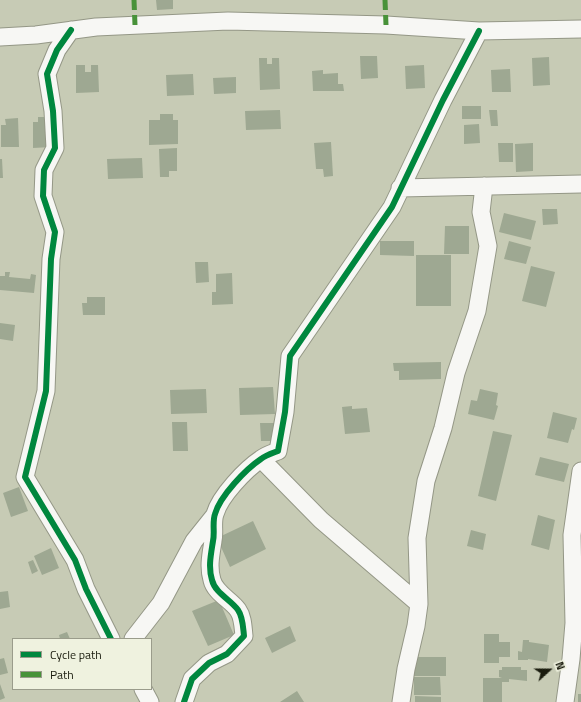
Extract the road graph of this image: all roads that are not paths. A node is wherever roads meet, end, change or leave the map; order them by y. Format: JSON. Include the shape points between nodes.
{"nodes":[{"id":1,"x":581,"y":29,"type":"edge"},
{"id":2,"x":71,"y":30,"type":"junction"},
{"id":3,"x":479,"y":31,"type":"junction"},
{"id":4,"x":0,"y":37,"type":"edge"},
{"id":5,"x":581,"y":184,"type":"edge"},
{"id":6,"x":484,"y":186,"type":"junction"},
{"id":7,"x":400,"y":188,"type":"junction"},
{"id":8,"x":261,"y":458,"type":"junction"},
{"id":9,"x":581,"y":471,"type":"edge"},
{"id":10,"x":214,"y":516,"type":"junction"},
{"id":11,"x":419,"y":604,"type":"junction"},
{"id":12,"x":110,"y":638,"type":"edge"},
{"id":13,"x":134,"y":638,"type":"edge"},
{"id":14,"x":144,"y":690,"type":"edge"},
{"id":15,"x":150,"y":702,"type":"edge"},
{"id":16,"x":184,"y":702,"type":"edge"},
{"id":17,"x":401,"y":702,"type":"edge"},
{"id":18,"x":566,"y":702,"type":"edge"}],
"edges":[{"from":1,"to":3,"type":"street"},
{"from":2,"to":3,"type":"street","via":[[228,21],[386,25]]},
{"from":2,"to":4,"type":"street"},
{"from":2,"to":12,"type":"street","via":[[57,50],[48,74],[54,111],[55,148],[44,170],[43,196],[55,232],[51,259],[46,391],[24,477],[75,560],[86,589]]},
{"from":3,"to":7,"type":"street"},
{"from":5,"to":6,"type":"street"},
{"from":6,"to":7,"type":"street"},
{"from":6,"to":11,"type":"street","via":[[481,212],[488,246],[477,311],[456,373],[443,428],[426,481],[417,538]]},
{"from":7,"to":8,"type":"street","via":[[392,207],[290,356],[285,412],[278,451]]},
{"from":8,"to":10,"type":"street","via":[[238,479],[220,502]]},
{"from":8,"to":11,"type":"street","via":[[321,520]]},
{"from":9,"to":18,"type":"street","via":[[572,535],[574,623]]},
{"from":10,"to":13,"type":"street","via":[[194,541],[161,603]]},
{"from":10,"to":16,"type":"street","via":[[215,533],[210,566],[212,582],[238,609],[243,622],[244,636],[227,654],[209,663],[192,679]]},
{"from":11,"to":17,"type":"street"},
{"from":14,"to":15,"type":"street"}]}
